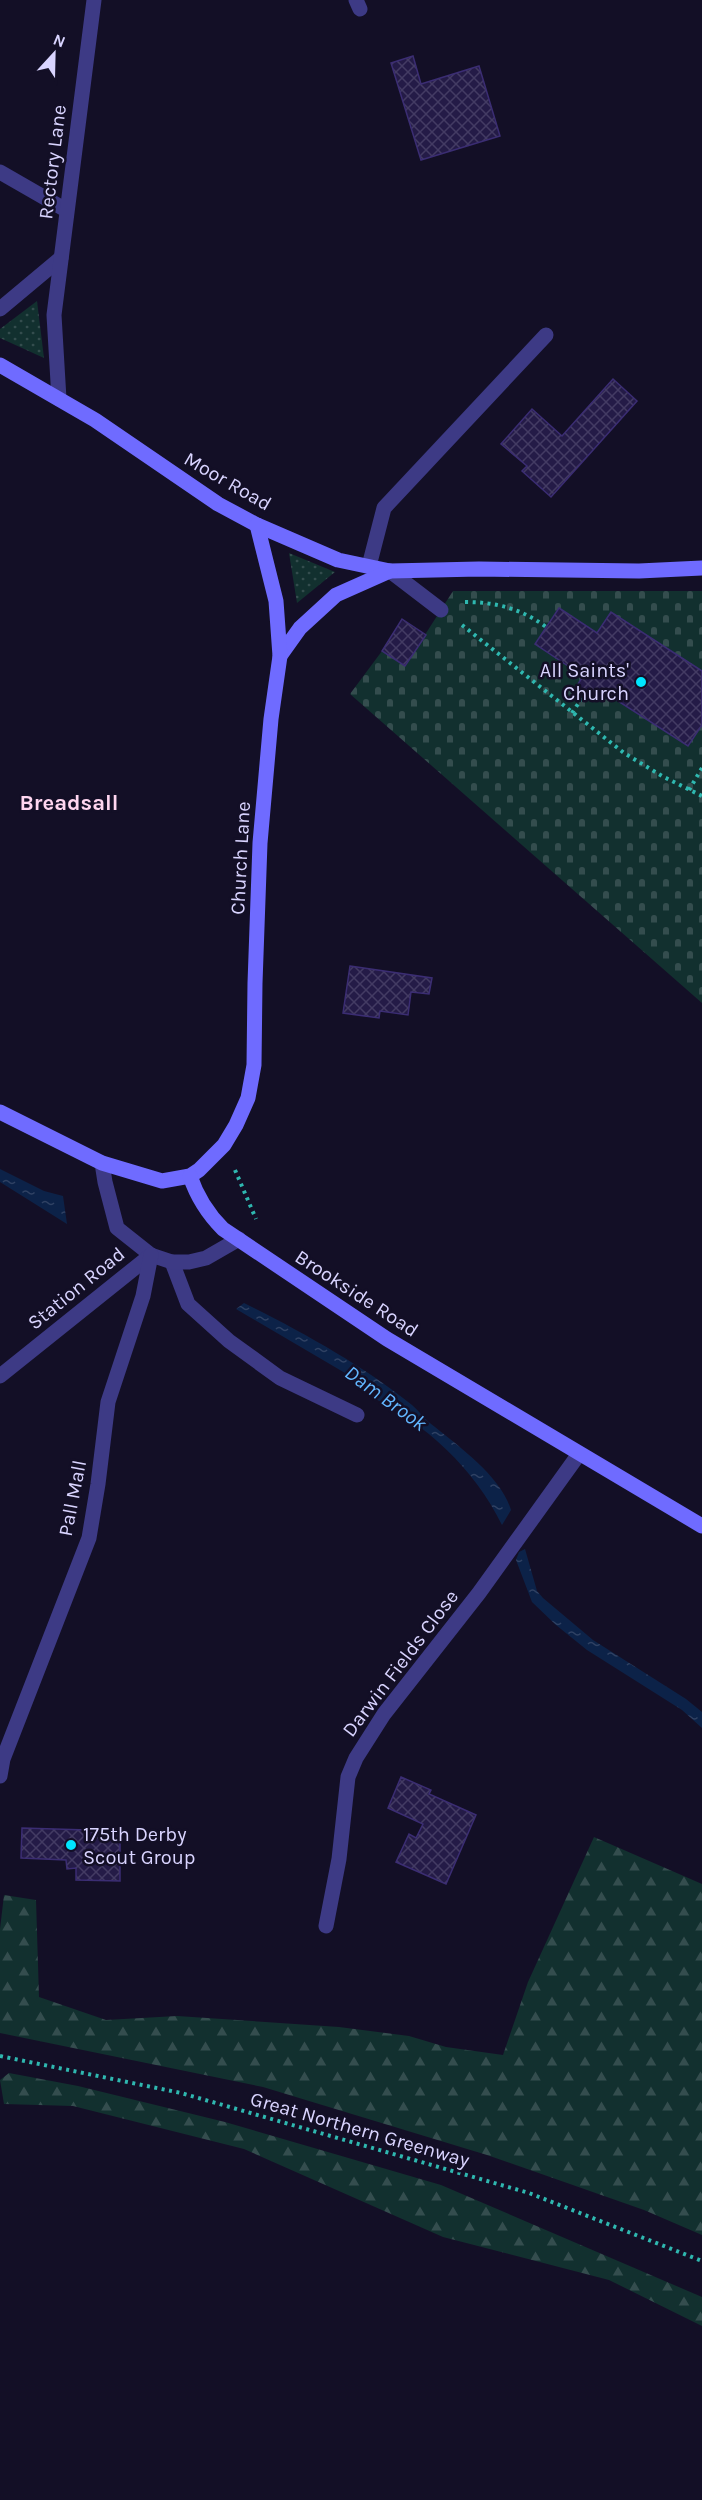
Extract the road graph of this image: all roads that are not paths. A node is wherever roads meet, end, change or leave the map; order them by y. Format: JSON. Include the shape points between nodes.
{"nodes":[{"id":1,"x":94,"y":0,"type":"edge"},
{"id":2,"x":0,"y":172,"type":"edge"},
{"id":3,"x":66,"y":210,"type":"junction"},
{"id":4,"x":60,"y":258,"type":"junction"},
{"id":5,"x":0,"y":309,"type":"edge"},
{"id":6,"x":546,"y":335,"type":"dead end"},
{"id":7,"x":0,"y":365,"type":"edge"},
{"id":8,"x":59,"y":399,"type":"junction"},
{"id":9,"x":257,"y":525,"type":"junction"},
{"id":10,"x":369,"y":566,"type":"junction"},
{"id":11,"x":702,"y":568,"type":"edge"},
{"id":12,"x":390,"y":571,"type":"junction"},
{"id":13,"x":443,"y":611,"type":"road end"},
{"id":14,"x":280,"y":656,"type":"junction"},
{"id":15,"x":0,"y":1112,"type":"edge"},
{"id":16,"x":102,"y":1163,"type":"junction"},
{"id":17,"x":190,"y":1176,"type":"junction"},
{"id":18,"x":239,"y":1239,"type":"junction"},
{"id":19,"x":151,"y":1255,"type":"junction"},
{"id":20,"x":172,"y":1262,"type":"junction"},
{"id":21,"x":0,"y":1376,"type":"edge"},
{"id":22,"x":357,"y":1415,"type":"dead end"},
{"id":23,"x":579,"y":1454,"type":"junction"},
{"id":24,"x":702,"y":1526,"type":"edge"},
{"id":25,"x":0,"y":1776,"type":"edge"},
{"id":26,"x":326,"y":1926,"type":"dead end"}],
"edges":[{"from":1,"to":3,"type":"street","name":"Rectory Lane"},
{"from":2,"to":3,"type":"street"},
{"from":3,"to":4,"type":"street","name":"Rectory Lane"},
{"from":4,"to":5,"type":"street"},
{"from":4,"to":8,"type":"street","name":"Rectory Lane","via":[[54,315]]},
{"from":6,"to":10,"type":"street","via":[[384,508]]},
{"from":7,"to":8,"type":"street"},
{"from":8,"to":9,"type":"street","name":"Moor Road","via":[[218,504]]},
{"from":9,"to":10,"type":"street","name":"Moor Road","via":[[338,560]]},
{"from":9,"to":14,"type":"street","name":"Church Lane","via":[[276,601]]},
{"from":10,"to":12,"type":"street","name":"Moor Road"},
{"from":11,"to":12,"type":"street","name":"Moor Road"},
{"from":12,"to":13,"type":"street"},
{"from":12,"to":14,"type":"street","name":"Moor Road","via":[[336,595],[300,628]]},
{"from":14,"to":17,"type":"street","name":"Church Lane","via":[[260,843],[254,1065],[248,1098],[224,1145],[210,1162]]},
{"from":15,"to":16,"type":"street"},
{"from":16,"to":17,"type":"street","via":[[162,1181]]},
{"from":16,"to":19,"type":"street","name":"Station Road","via":[[117,1228]]},
{"from":17,"to":18,"type":"street","name":"Brookside Road","via":[[196,1195],[211,1218]]},
{"from":18,"to":20,"type":"street","name":"Station Road","via":[[206,1258]]},
{"from":18,"to":23,"type":"street","name":"Brookside Road","via":[[387,1339]]},
{"from":19,"to":20,"type":"street","name":"Station Road"},
{"from":19,"to":21,"type":"street","name":"Station Road"},
{"from":19,"to":25,"type":"street","name":"Pall Mall","via":[[143,1296],[108,1402],[89,1538],[7,1748]]},
{"from":20,"to":22,"type":"street","via":[[188,1304],[229,1341],[280,1378]]},
{"from":23,"to":24,"type":"street","name":"Brookside Road"},
{"from":23,"to":26,"type":"street","name":"Darwin Fields Close","via":[[479,1593],[384,1714],[356,1758],[346,1788],[339,1859]]}]}
